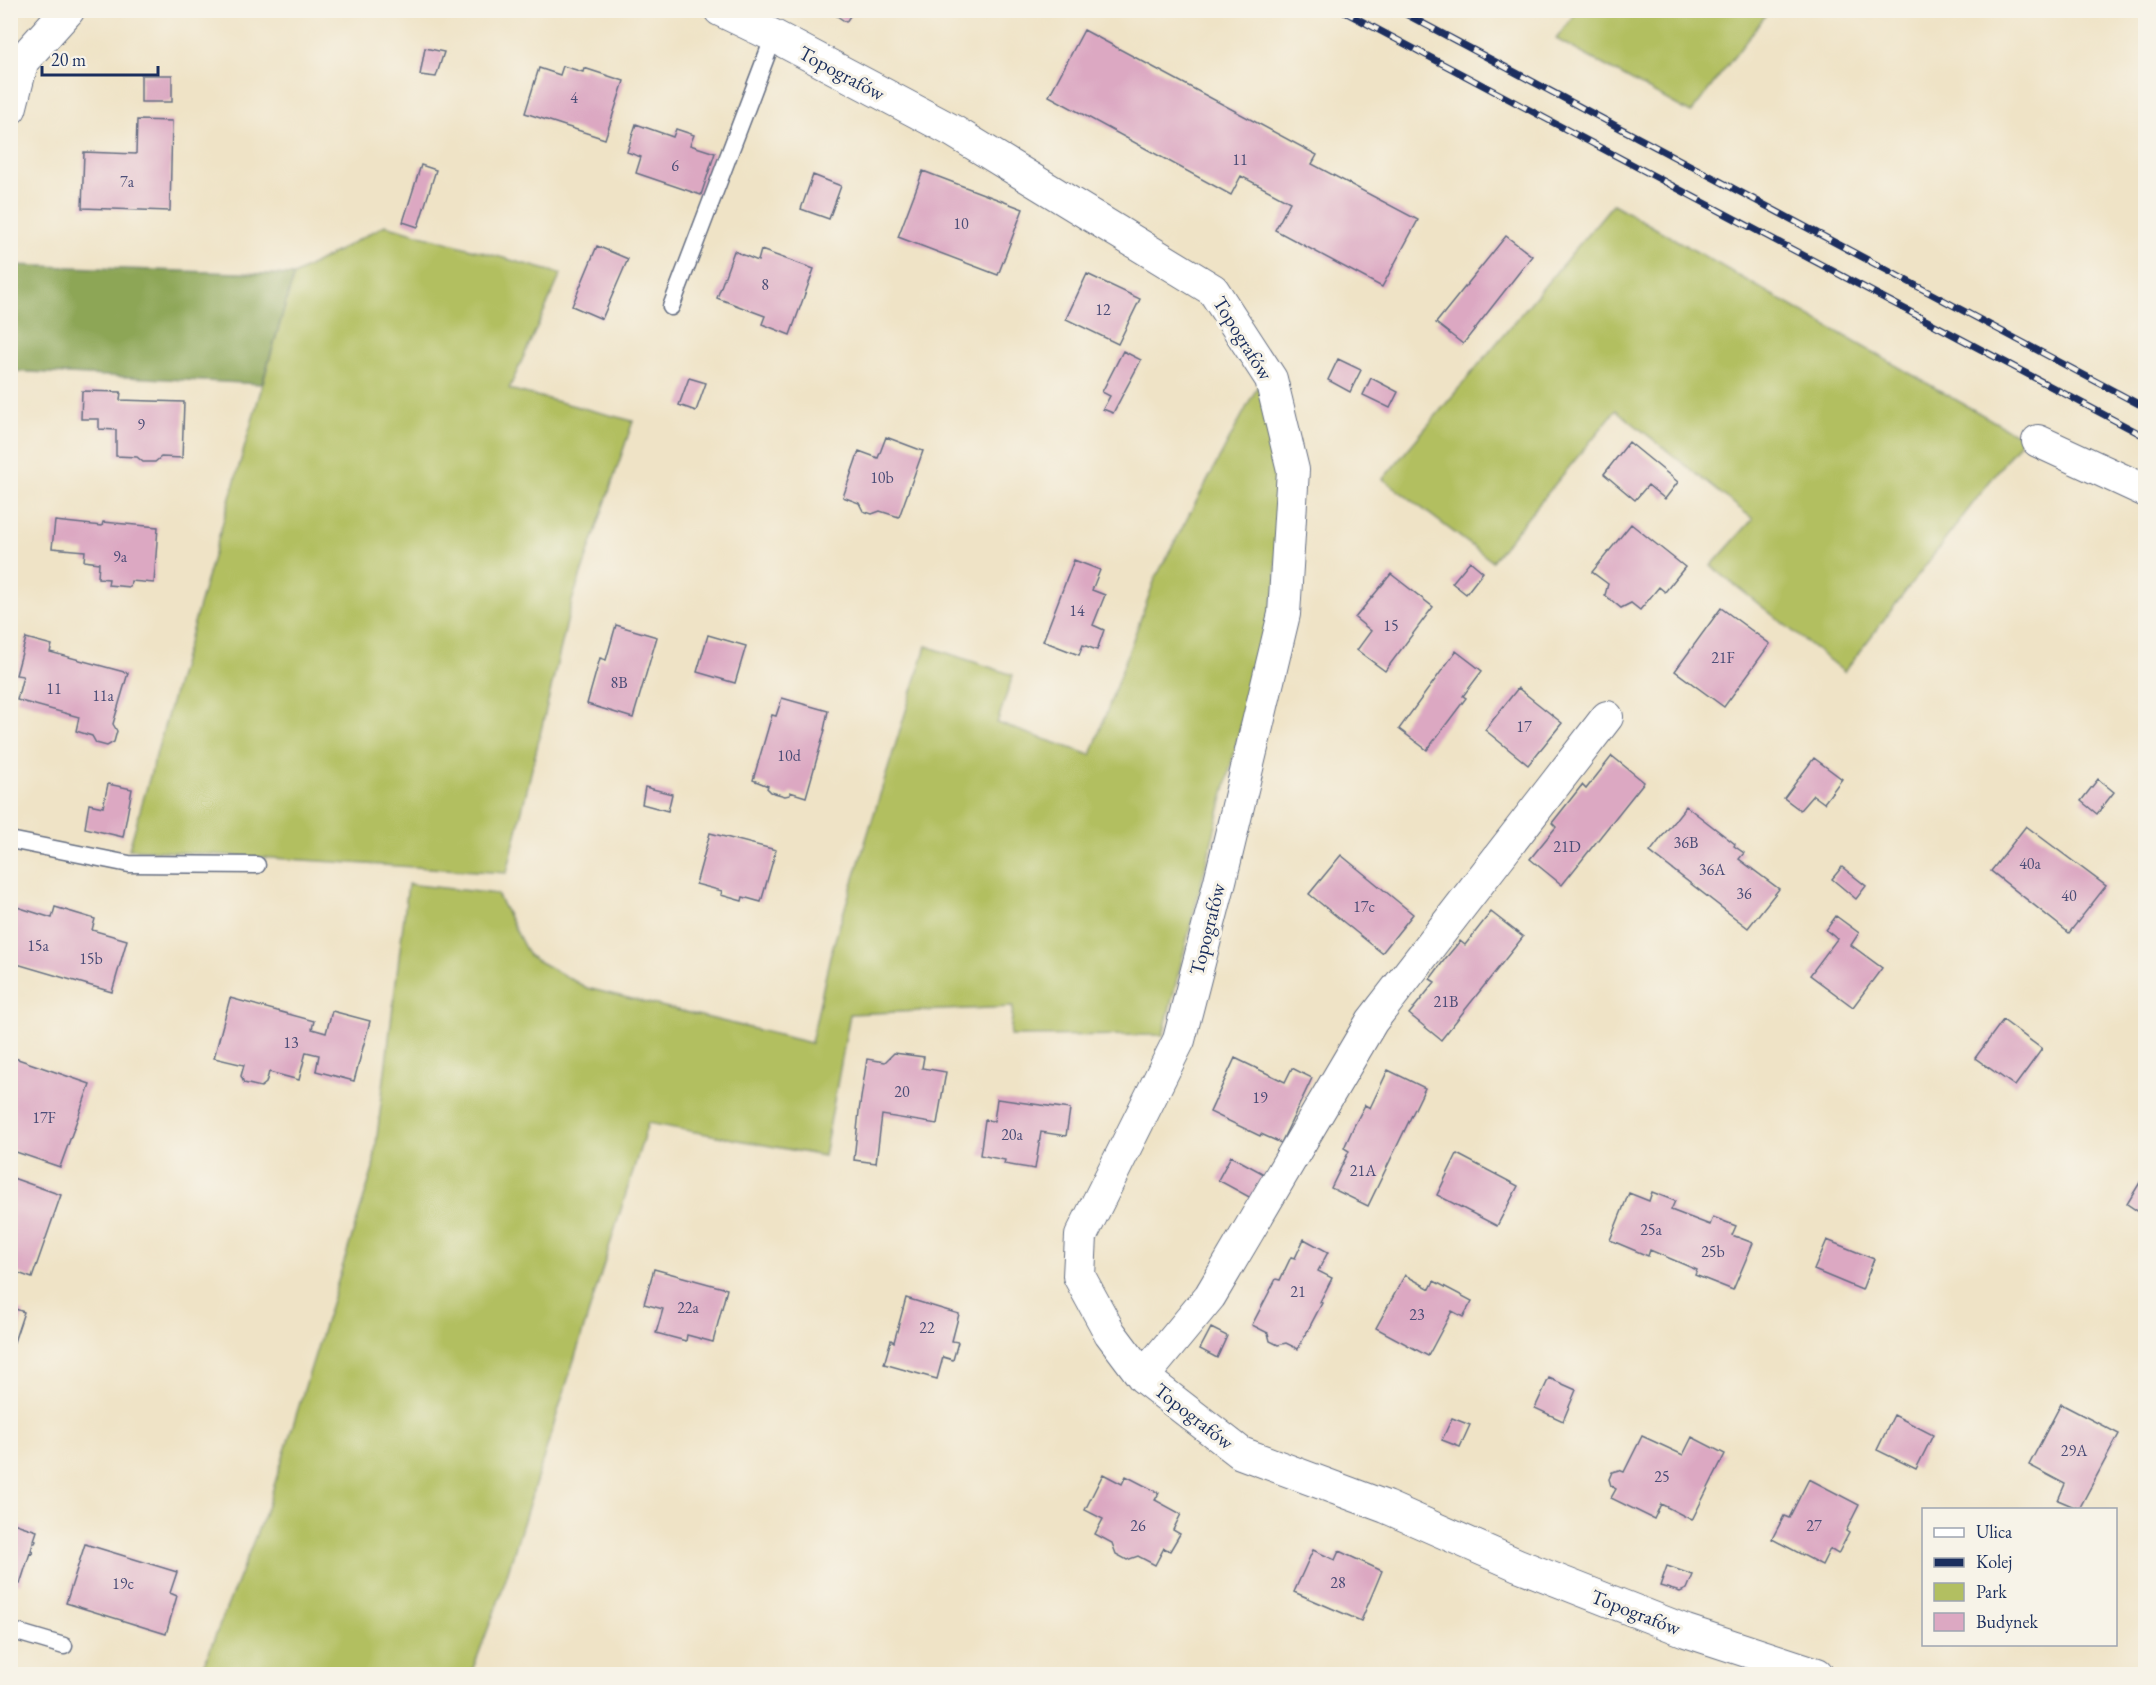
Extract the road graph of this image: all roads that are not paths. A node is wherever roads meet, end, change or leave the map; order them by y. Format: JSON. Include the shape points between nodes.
{"nodes":[{"id":1,"x":68,"y":10,"type":"edge"},
{"id":2,"x":720,"y":10,"type":"edge"},
{"id":3,"x":774,"y":36,"type":"junction"},
{"id":4,"x":10,"y":108,"type":"edge"},
{"id":5,"x":671,"y":307,"type":"dead end"},
{"id":6,"x":2038,"y":441,"type":"dead end"},
{"id":7,"x":2145,"y":491,"type":"edge"},
{"id":8,"x":1607,"y":717,"type":"dead end"},
{"id":9,"x":10,"y":840,"type":"edge"},
{"id":10,"x":257,"y":865,"type":"dead end"},
{"id":11,"x":1143,"y":1377,"type":"junction"},
{"id":12,"x":10,"y":1630,"type":"edge"},
{"id":13,"x":64,"y":1646,"type":"dead end"},
{"id":14,"x":1817,"y":1674,"type":"edge"}],
"edges":[{"from":1,"to":4,"type":"street","via":[[22,61]]},
{"from":2,"to":3,"type":"street","name":"Topografów"},
{"from":3,"to":5,"type":"lane"},
{"from":3,"to":11,"type":"street","name":"Topografów","via":[[952,131],[1213,290],[1271,379],[1280,408],[1293,470],[1284,614],[1279,637],[1179,1040],[1081,1236],[1079,1276],[1110,1333]]},
{"from":6,"to":7,"type":"street"},
{"from":8,"to":11,"type":"street","via":[[1372,1021],[1210,1296]]},
{"from":9,"to":10,"type":"lane","via":[[129,864]]},
{"from":11,"to":14,"type":"street","name":"Topografów","via":[[1240,1453],[1386,1507],[1518,1565],[1686,1631]]},
{"from":12,"to":13,"type":"lane"}]}
